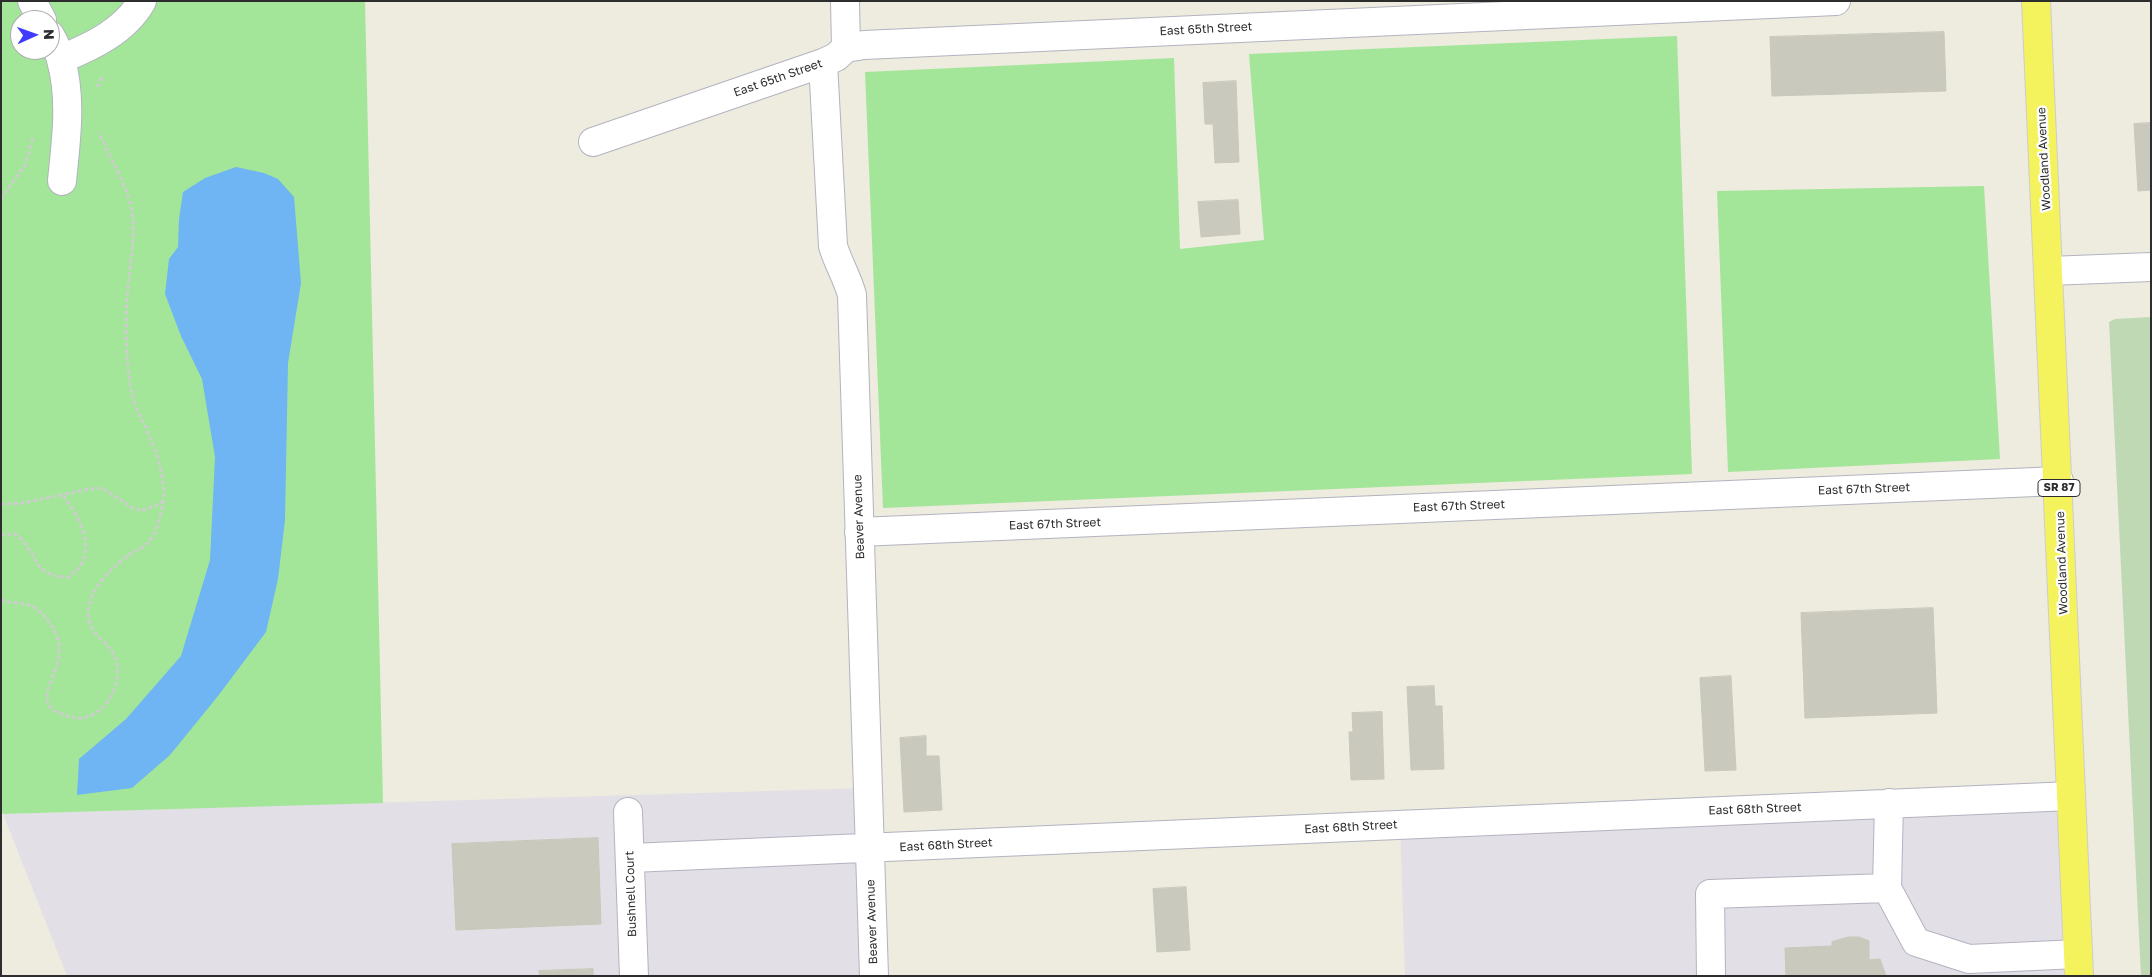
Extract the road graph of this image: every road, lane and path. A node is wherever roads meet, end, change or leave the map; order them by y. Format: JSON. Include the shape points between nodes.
{"nodes":[{"id":1,"x":142,"y":1,"type":"edge"},
{"id":2,"x":845,"y":1,"type":"edge"},
{"id":3,"x":1836,"y":1,"type":"edge"},
{"id":4,"x":2036,"y":1,"type":"edge"},
{"id":5,"x":846,"y":48,"type":"junction"},
{"id":6,"x":61,"y":59,"type":"joint"},
{"id":7,"x":823,"y":63,"type":"junction"},
{"id":8,"x":104,"y":73,"type":"dead end"},
{"id":9,"x":96,"y":96,"type":"dead end"},
{"id":10,"x":98,"y":130,"type":"dead end"},
{"id":11,"x":593,"y":142,"type":"dead end"},
{"id":12,"x":62,"y":181,"type":"dead end"},
{"id":13,"x":2151,"y":267,"type":"edge"},
{"id":14,"x":2049,"y":271,"type":"junction"},
{"id":15,"x":2059,"y":481,"type":"junction"},
{"id":16,"x":63,"y":496,"type":"junction"},
{"id":17,"x":163,"y":502,"type":"junction"},
{"id":18,"x":1,"y":504,"type":"edge"},
{"id":19,"x":860,"y":532,"type":"junction"},
{"id":20,"x":1,"y":535,"type":"edge"},
{"id":21,"x":1,"y":600,"type":"edge"},
{"id":22,"x":2071,"y":796,"type":"junction"},
{"id":23,"x":1889,"y":803,"type":"junction"},
{"id":24,"x":628,"y":812,"type":"dead end"},
{"id":25,"x":870,"y":849,"type":"junction"},
{"id":26,"x":631,"y":858,"type":"junction"},
{"id":27,"x":1887,"y":888,"type":"junction"},
{"id":28,"x":2079,"y":965,"type":"edge"},
{"id":29,"x":634,"y":976,"type":"edge"},
{"id":30,"x":874,"y":976,"type":"edge"},
{"id":31,"x":1711,"y":976,"type":"edge"}],
"edges":[{"from":1,"to":6,"type":"street","via":[[134,14],[115,31]]},
{"from":2,"to":5,"type":"street"},
{"from":3,"to":5,"type":"street","name":"East 65th Street"},
{"from":4,"to":14,"type":"main road","name":"Woodland Avenue","number":"SR 87"},
{"from":5,"to":7,"type":"street","name":"East 65th Street"},
{"from":6,"to":12,"type":"street","via":[[67,132]]},
{"from":7,"to":11,"type":"street","name":"East 65th Street"},
{"from":7,"to":19,"type":"street","name":"Beaver Avenue","via":[[833,246],[852,295]]},
{"from":8,"to":9,"type":"path"},
{"from":10,"to":17,"type":"path","via":[[123,180],[132,214],[127,301],[129,371],[133,398],[160,464]]},
{"from":13,"to":14,"type":"street"},
{"from":14,"to":15,"type":"main road","name":"Woodland Avenue","number":"SR 87"},
{"from":15,"to":19,"type":"street","name":"East 67th Street"},
{"from":15,"to":22,"type":"main road","name":"Woodland Avenue","number":"SR 87"},
{"from":16,"to":17,"type":"path","via":[[102,488],[133,508],[142,510]]},
{"from":16,"to":18,"type":"path"},
{"from":16,"to":20,"type":"path","via":[[76,514],[84,534],[81,565],[69,577],[50,576],[25,541],[15,534]]},
{"from":17,"to":21,"type":"path","via":[[153,537],[147,545],[110,570],[90,603],[90,626],[115,657],[116,676],[114,693],[93,714],[81,718],[68,716],[49,706],[47,694],[58,661],[58,638],[38,610]]},
{"from":19,"to":25,"type":"street","name":"Beaver Avenue"},
{"from":22,"to":23,"type":"street","name":"East 68th Street"},
{"from":22,"to":28,"type":"main road","name":"Woodland Avenue","number":"SR 87"},
{"from":23,"to":25,"type":"street","name":"East 68th Street"},
{"from":23,"to":27,"type":"street"},
{"from":24,"to":26,"type":"street","name":"Bushnell Court"},
{"from":25,"to":26,"type":"street","name":"East 68th Street"},
{"from":25,"to":30,"type":"street","name":"Beaver Avenue"},
{"from":26,"to":29,"type":"street","name":"Bushnell Court"},
{"from":27,"to":28,"type":"street","via":[[1916,942],[1969,959]]},
{"from":27,"to":31,"type":"street","via":[[1710,894]]}]}
